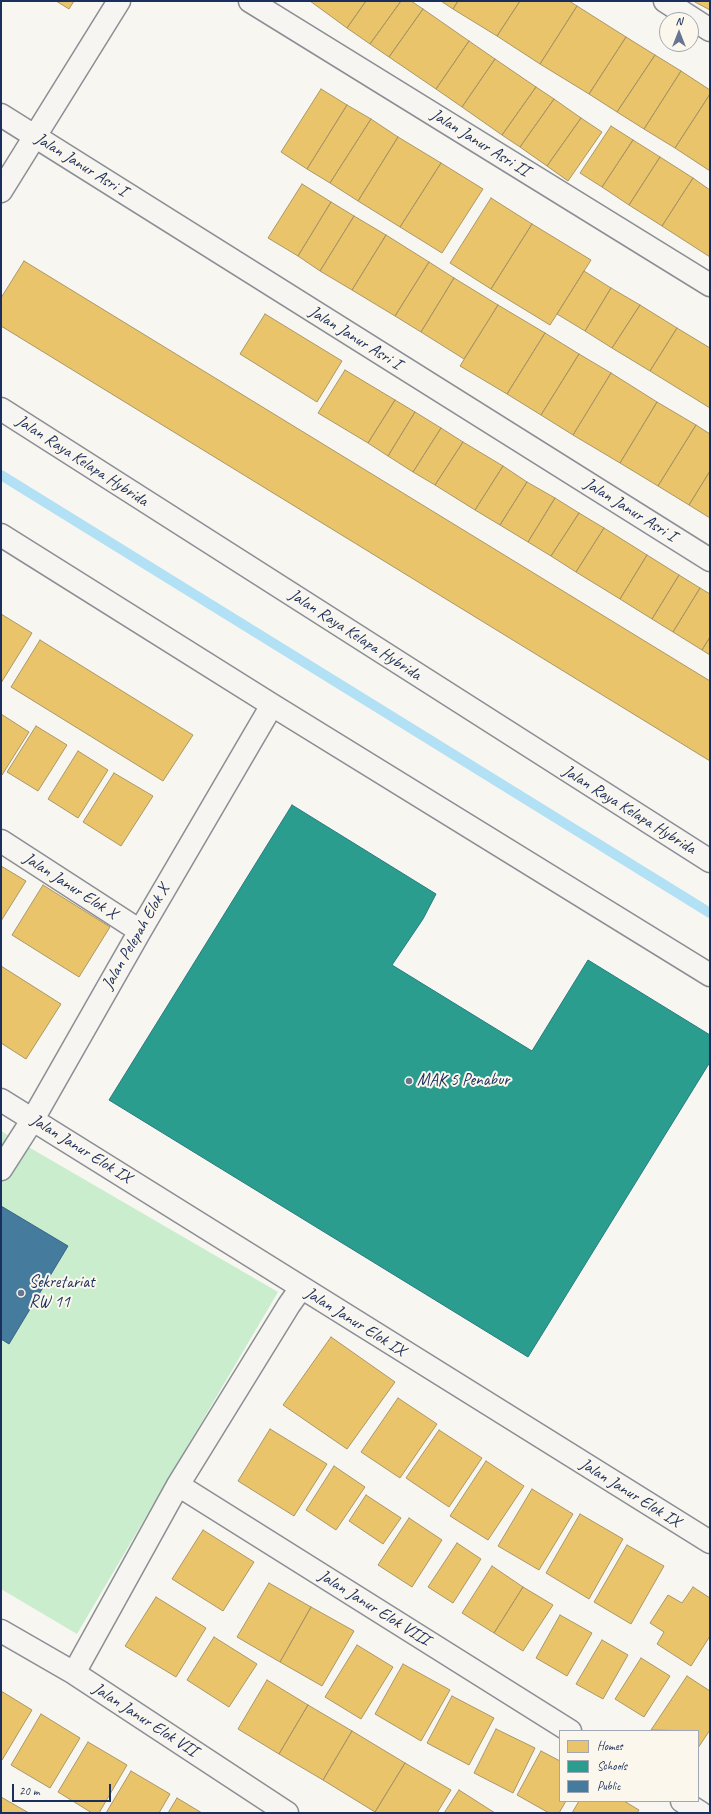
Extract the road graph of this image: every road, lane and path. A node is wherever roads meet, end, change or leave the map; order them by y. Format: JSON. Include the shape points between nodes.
{"nodes":[{"id":1,"x":119,"y":1,"type":"edge"},
{"id":2,"x":250,"y":1,"type":"edge"},
{"id":3,"x":665,"y":1,"type":"edge"},
{"id":4,"x":710,"y":30,"type":"edge"},
{"id":5,"x":1,"y":115,"type":"edge"},
{"id":6,"x":35,"y":137,"type":"junction"},
{"id":7,"x":1,"y":191,"type":"edge"},
{"id":8,"x":710,"y":285,"type":"edge"},
{"id":9,"x":1,"y":409,"type":"edge"},
{"id":10,"x":1,"y":535,"type":"edge"},
{"id":11,"x":710,"y":560,"type":"edge"},
{"id":12,"x":272,"y":706,"type":"junction"},
{"id":13,"x":1,"y":842,"type":"edge"},
{"id":14,"x":710,"y":861,"type":"edge"},
{"id":15,"x":140,"y":930,"type":"junction"},
{"id":16,"x":710,"y":974,"type":"edge"},
{"id":17,"x":1,"y":1100,"type":"edge"},
{"id":18,"x":33,"y":1119,"type":"junction"},
{"id":19,"x":1,"y":1169,"type":"edge"},
{"id":20,"x":301,"y":1288,"type":"junction"},
{"id":21,"x":178,"y":1485,"type":"junction"},
{"id":22,"x":710,"y":1542,"type":"edge"},
{"id":23,"x":1,"y":1630,"type":"edge"},
{"id":24,"x":74,"y":1673,"type":"junction"},
{"id":25,"x":568,"y":1730,"type":"edge"},
{"id":26,"x":684,"y":1802,"type":"edge"},
{"id":27,"x":287,"y":1813,"type":"edge"},
{"id":28,"x":701,"y":1813,"type":"edge"}],
"edges":[{"from":1,"to":6,"type":"street"},
{"from":2,"to":8,"type":"street","name":"Jalan Janur Asri II"},
{"from":3,"to":4,"type":"street"},
{"from":5,"to":6,"type":"street","name":"Jalan Janur Asri I"},
{"from":6,"to":7,"type":"street"},
{"from":6,"to":11,"type":"street","name":"Jalan Janur Asri I"},
{"from":9,"to":14,"type":"street","name":"Jalan Raya Kelapa Hybrida"},
{"from":10,"to":12,"type":"street"},
{"from":12,"to":15,"type":"street","name":"Jalan Pelepah Elok X"},
{"from":12,"to":16,"type":"street"},
{"from":13,"to":15,"type":"street","name":"Jalan Janur Elok X"},
{"from":15,"to":18,"type":"street","name":"Jalan Pelepah Elok X"},
{"from":17,"to":18,"type":"street","name":"Jalan Janur Elok IX"},
{"from":18,"to":19,"type":"street","name":"Jalan Pelepah Elok X"},
{"from":18,"to":20,"type":"street","name":"Jalan Janur Elok IX"},
{"from":20,"to":21,"type":"street"},
{"from":20,"to":22,"type":"street","name":"Jalan Janur Elok IX"},
{"from":21,"to":24,"type":"street"},
{"from":21,"to":25,"type":"street","name":"Jalan Janur Elok VIII"},
{"from":23,"to":24,"type":"street","name":"Jalan Janur Elok VII"},
{"from":24,"to":27,"type":"street","name":"Jalan Janur Elok VII"},
{"from":26,"to":28,"type":"street"}]}
